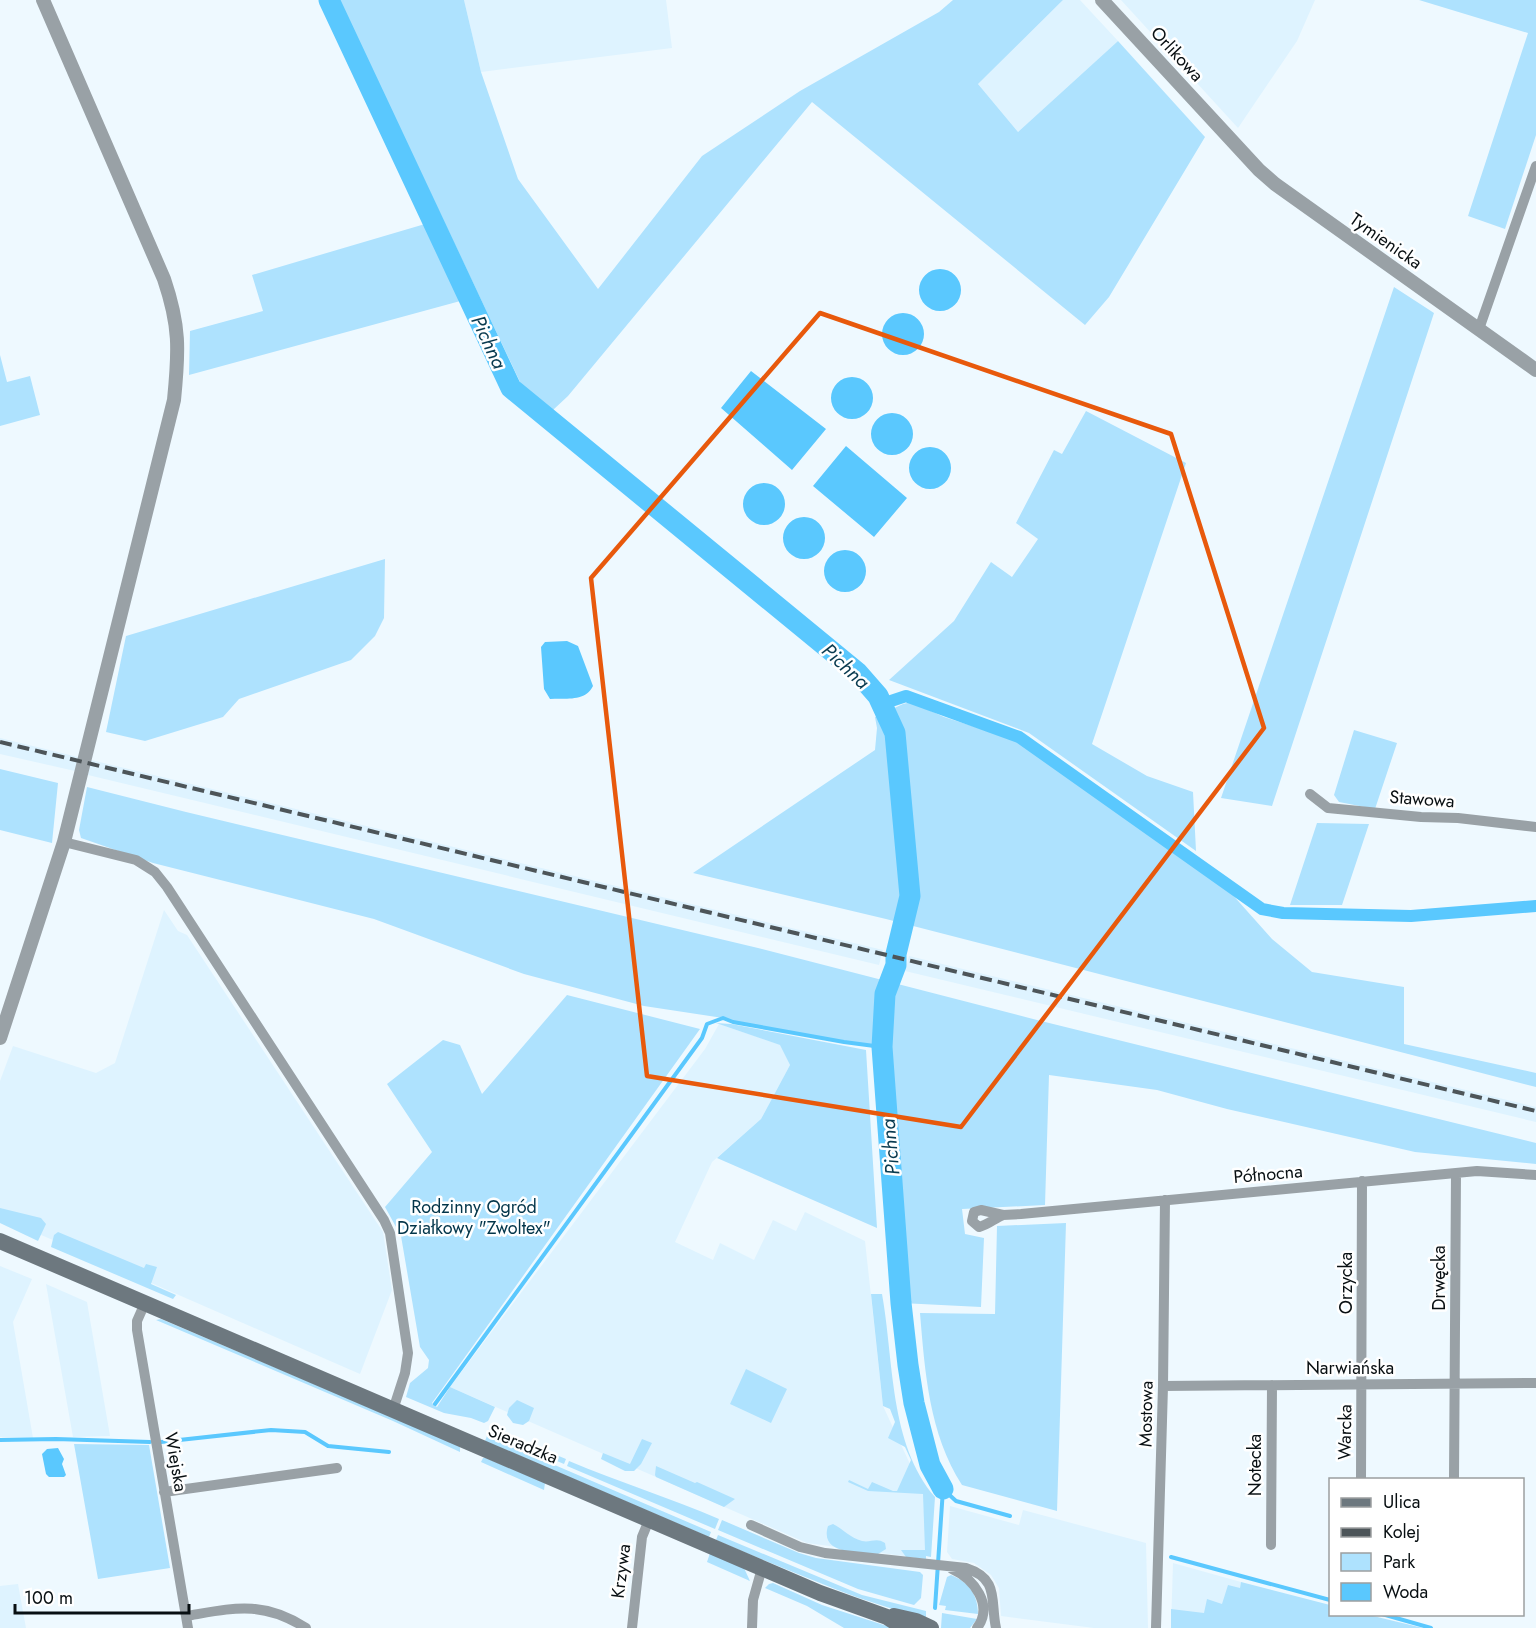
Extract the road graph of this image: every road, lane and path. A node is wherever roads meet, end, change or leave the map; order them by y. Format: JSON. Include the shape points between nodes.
{"nodes":[{"id":1,"x":43,"y":0,"type":"edge"},
{"id":2,"x":1102,"y":0,"type":"edge"},
{"id":3,"x":1225,"y":132,"type":"joint"},
{"id":4,"x":1536,"y":166,"type":"edge"},
{"id":5,"x":1479,"y":329,"type":"junction"},
{"id":6,"x":1536,"y":370,"type":"edge"},
{"id":7,"x":1310,"y":794,"type":"dead end"},
{"id":8,"x":1536,"y":826,"type":"edge"},
{"id":9,"x":64,"y":842,"type":"junction"},
{"id":10,"x":5,"y":1008,"type":"edge"},
{"id":11,"x":0,"y":1038,"type":"edge"},
{"id":12,"x":1456,"y":1173,"type":"junction"},
{"id":13,"x":1536,"y":1175,"type":"edge"},
{"id":14,"x":1362,"y":1181,"type":"junction"},
{"id":15,"x":1165,"y":1200,"type":"junction"},
{"id":16,"x":1003,"y":1215,"type":"dead end"},
{"id":17,"x":0,"y":1241,"type":"edge"},
{"id":18,"x":145,"y":1304,"type":"junction"},
{"id":19,"x":1536,"y":1383,"type":"edge"},
{"id":20,"x":1454,"y":1384,"type":"junction"},
{"id":21,"x":1272,"y":1385,"type":"junction"},
{"id":22,"x":1362,"y":1385,"type":"junction"},
{"id":23,"x":1163,"y":1386,"type":"junction"},
{"id":24,"x":393,"y":1410,"type":"junction"},
{"id":25,"x":337,"y":1468,"type":"dead end"},
{"id":26,"x":1361,"y":1478,"type":"edge"},
{"id":27,"x":1454,"y":1478,"type":"edge"},
{"id":28,"x":164,"y":1492,"type":"junction"},
{"id":29,"x":649,"y":1520,"type":"junction"},
{"id":30,"x":751,"y":1525,"type":"dead end"},
{"id":31,"x":1271,"y":1545,"type":"dead end"},
{"id":32,"x":950,"y":1567,"type":"junction"},
{"id":33,"x":762,"y":1568,"type":"junction"},
{"id":34,"x":186,"y":1616,"type":"junction"},
{"id":35,"x":285,"y":1616,"type":"junction"},
{"id":36,"x":887,"y":1617,"type":"junction"},
{"id":37,"x":188,"y":1628,"type":"edge"},
{"id":38,"x":287,"y":1628,"type":"edge"},
{"id":39,"x":306,"y":1628,"type":"edge"},
{"id":40,"x":632,"y":1628,"type":"edge"},
{"id":41,"x":752,"y":1628,"type":"edge"},
{"id":42,"x":904,"y":1628,"type":"edge"},
{"id":43,"x":931,"y":1628,"type":"edge"},
{"id":44,"x":977,"y":1628,"type":"edge"},
{"id":45,"x":996,"y":1628,"type":"edge"},
{"id":46,"x":1156,"y":1628,"type":"edge"}],
"edges":[{"from":1,"to":9,"type":"street","via":[[164,279],[174,308],[178,351],[174,399]]},
{"from":2,"to":3,"type":"street","name":"Orlikowa"},
{"from":3,"to":5,"type":"street","name":"Tymienicka","via":[[1275,184]]},
{"from":4,"to":5,"type":"street"},
{"from":5,"to":6,"type":"street","name":"Tymienicka"},
{"from":7,"to":8,"type":"street","name":"Stawowa","via":[[1329,808]]},
{"from":9,"to":10,"type":"street"},
{"from":9,"to":24,"type":"street","via":[[135,860],[155,872],[384,1220],[390,1233],[408,1349]]},
{"from":10,"to":11,"type":"street"},
{"from":12,"to":13,"type":"street","name":"Północna"},
{"from":12,"to":14,"type":"street","name":"Północna"},
{"from":12,"to":20,"type":"street","name":"Drwęcka"},
{"from":14,"to":15,"type":"street","name":"Północna"},
{"from":14,"to":22,"type":"street","name":"Orzycka"},
{"from":15,"to":16,"type":"street","name":"Północna"},
{"from":15,"to":23,"type":"street","name":"Mostowa"},
{"from":17,"to":18,"type":"main road","name":"Sieradzka"},
{"from":18,"to":24,"type":"main road","name":"Sieradzka"},
{"from":18,"to":28,"type":"street","name":"Wiejska","via":[[137,1330]]},
{"from":19,"to":20,"type":"street","name":"Narwiańska"},
{"from":20,"to":22,"type":"street","name":"Narwiańska"},
{"from":20,"to":27,"type":"street","name":"Drwęcka"},
{"from":21,"to":22,"type":"street","name":"Narwiańska"},
{"from":21,"to":23,"type":"street","name":"Narwiańska"},
{"from":21,"to":31,"type":"street","name":"Notecka"},
{"from":22,"to":26,"type":"street","name":"Warcka"},
{"from":23,"to":46,"type":"street","name":"Mostowa"},
{"from":24,"to":29,"type":"main road","name":"Sieradzka"},
{"from":25,"to":28,"type":"street"},
{"from":28,"to":34,"type":"street","name":"Wiejska"},
{"from":29,"to":33,"type":"main road","name":"Sieradzka"},
{"from":29,"to":40,"type":"street","name":"Krzywa","via":[[642,1537]]},
{"from":30,"to":32,"type":"street","via":[[814,1551]]},
{"from":32,"to":44,"type":"street","via":[[971,1581],[981,1597],[983,1617]]},
{"from":32,"to":45,"type":"street","via":[[966,1568],[984,1577],[994,1595]]},
{"from":33,"to":36,"type":"main road","name":"Sieradzka"},
{"from":33,"to":41,"type":"street","via":[[753,1600]]},
{"from":34,"to":35,"type":"street","via":[[239,1607]]},
{"from":34,"to":37,"type":"street","name":"Wiejska"},
{"from":35,"to":38,"type":"street"},
{"from":35,"to":39,"type":"street"},
{"from":36,"to":42,"type":"main road","name":"Sieradzka"},
{"from":36,"to":43,"type":"main road","name":"Sieradzka","via":[[898,1616]]}]}
